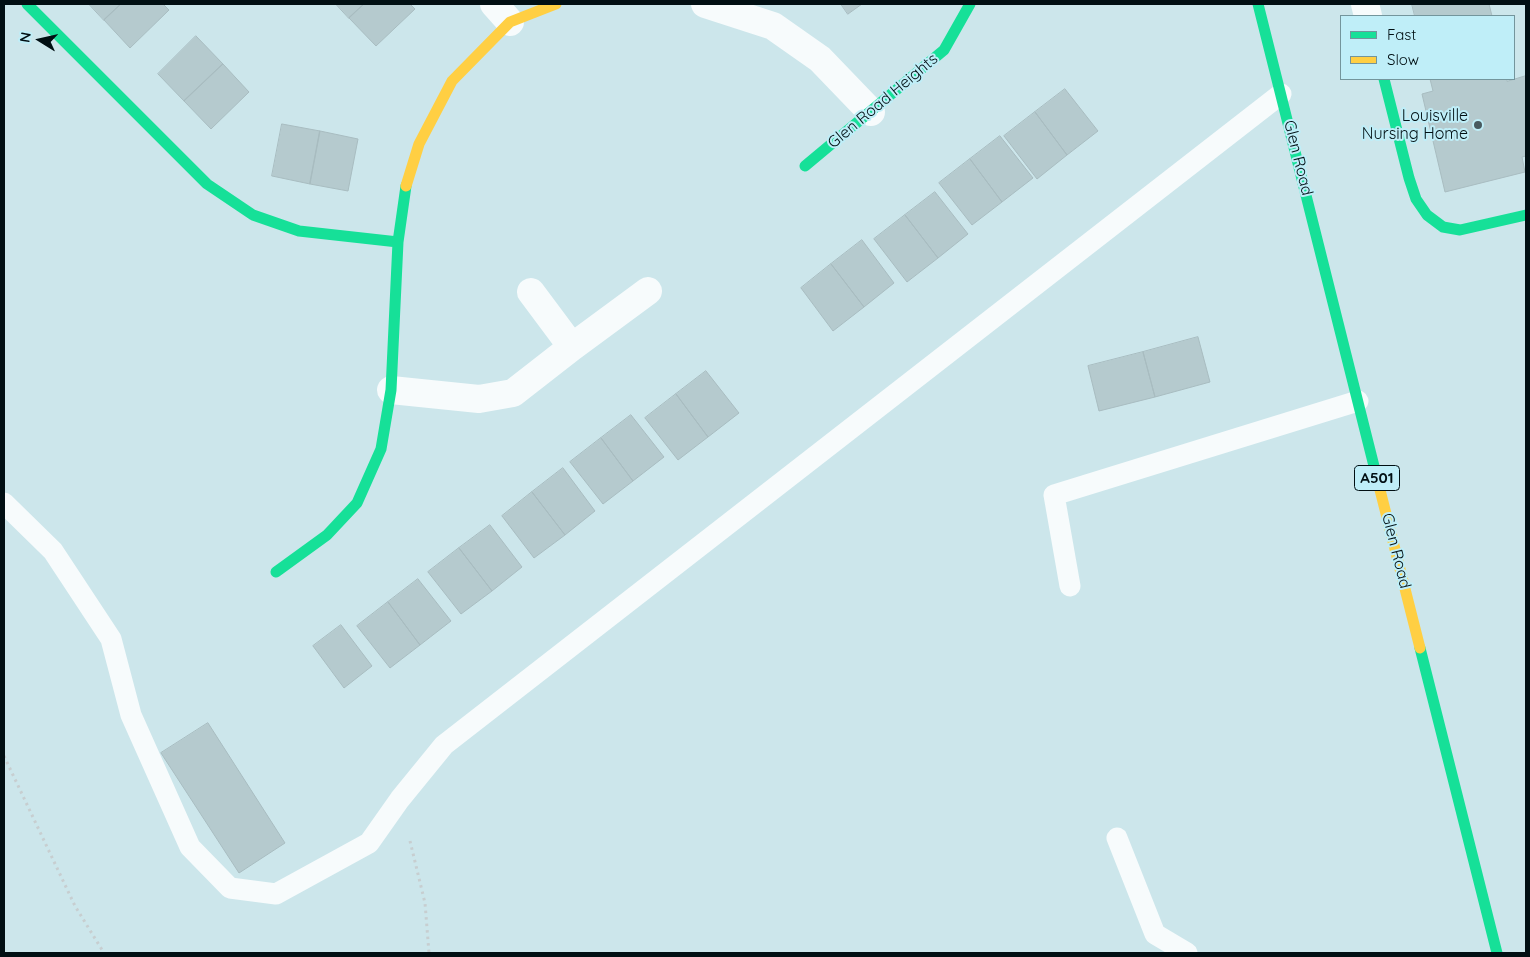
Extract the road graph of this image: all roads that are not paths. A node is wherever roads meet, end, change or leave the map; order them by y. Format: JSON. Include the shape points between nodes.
{"nodes":[{"id":1,"x":27,"y":4,"type":"edge"},
{"id":2,"x":556,"y":4,"type":"edge"},
{"id":3,"x":705,"y":4,"type":"edge"},
{"id":4,"x":970,"y":4,"type":"edge"},
{"id":5,"x":1258,"y":4,"type":"edge"},
{"id":6,"x":502,"y":13,"type":"edge"},
{"id":7,"x":1384,"y":80,"type":"edge"},
{"id":8,"x":1282,"y":94,"type":"junction"},
{"id":9,"x":871,"y":112,"type":"junction"},
{"id":10,"x":805,"y":166,"type":"dead end"},
{"id":11,"x":1526,"y":215,"type":"edge"},
{"id":12,"x":398,"y":242,"type":"junction"},
{"id":13,"x":648,"y":291,"type":"dead end"},
{"id":14,"x":531,"y":292,"type":"dead end"},
{"id":15,"x":572,"y":347,"type":"junction"},
{"id":16,"x":391,"y":390,"type":"junction"},
{"id":17,"x":1358,"y":400,"type":"junction"},
{"id":18,"x":4,"y":503,"type":"edge"},
{"id":19,"x":276,"y":572,"type":"dead end"},
{"id":20,"x":1070,"y":586,"type":"dead end"},
{"id":21,"x":1117,"y":838,"type":"dead end"},
{"id":22,"x":1186,"y":953,"type":"edge"},
{"id":23,"x":1497,"y":953,"type":"edge"}],
"edges":[{"from":1,"to":12,"type":"street","via":[[208,184],[253,215],[298,231]]},
{"from":2,"to":6,"type":"street"},
{"from":3,"to":9,"type":"street","via":[[773,26],[820,59]]},
{"from":4,"to":9,"type":"street","name":"Glen Road Heights","via":[[944,50]]},
{"from":5,"to":8,"type":"street","name":"Glen Road","number":"A501"},
{"from":6,"to":12,"type":"street","via":[[452,81],[419,144],[404,193]]},
{"from":7,"to":11,"type":"street","via":[[1409,178],[1416,199],[1427,215],[1443,227],[1460,230]]},
{"from":8,"to":17,"type":"street","name":"Glen Road","number":"A501"},
{"from":8,"to":18,"type":"lane","via":[[444,745],[369,843],[276,894],[230,888],[190,847],[130,715],[111,639],[53,551]]},
{"from":9,"to":10,"type":"street","name":"Glen Road Heights"},
{"from":12,"to":16,"type":"street"},
{"from":13,"to":15,"type":"street"},
{"from":14,"to":15,"type":"street"},
{"from":15,"to":16,"type":"street","via":[[514,393],[479,399]]},
{"from":16,"to":19,"type":"street","via":[[381,450],[357,503],[327,535]]},
{"from":17,"to":20,"type":"lane","via":[[1054,495]]},
{"from":17,"to":23,"type":"street","name":"Glen Road","number":"A501"},
{"from":21,"to":22,"type":"lane","via":[[1155,934]]}]}
